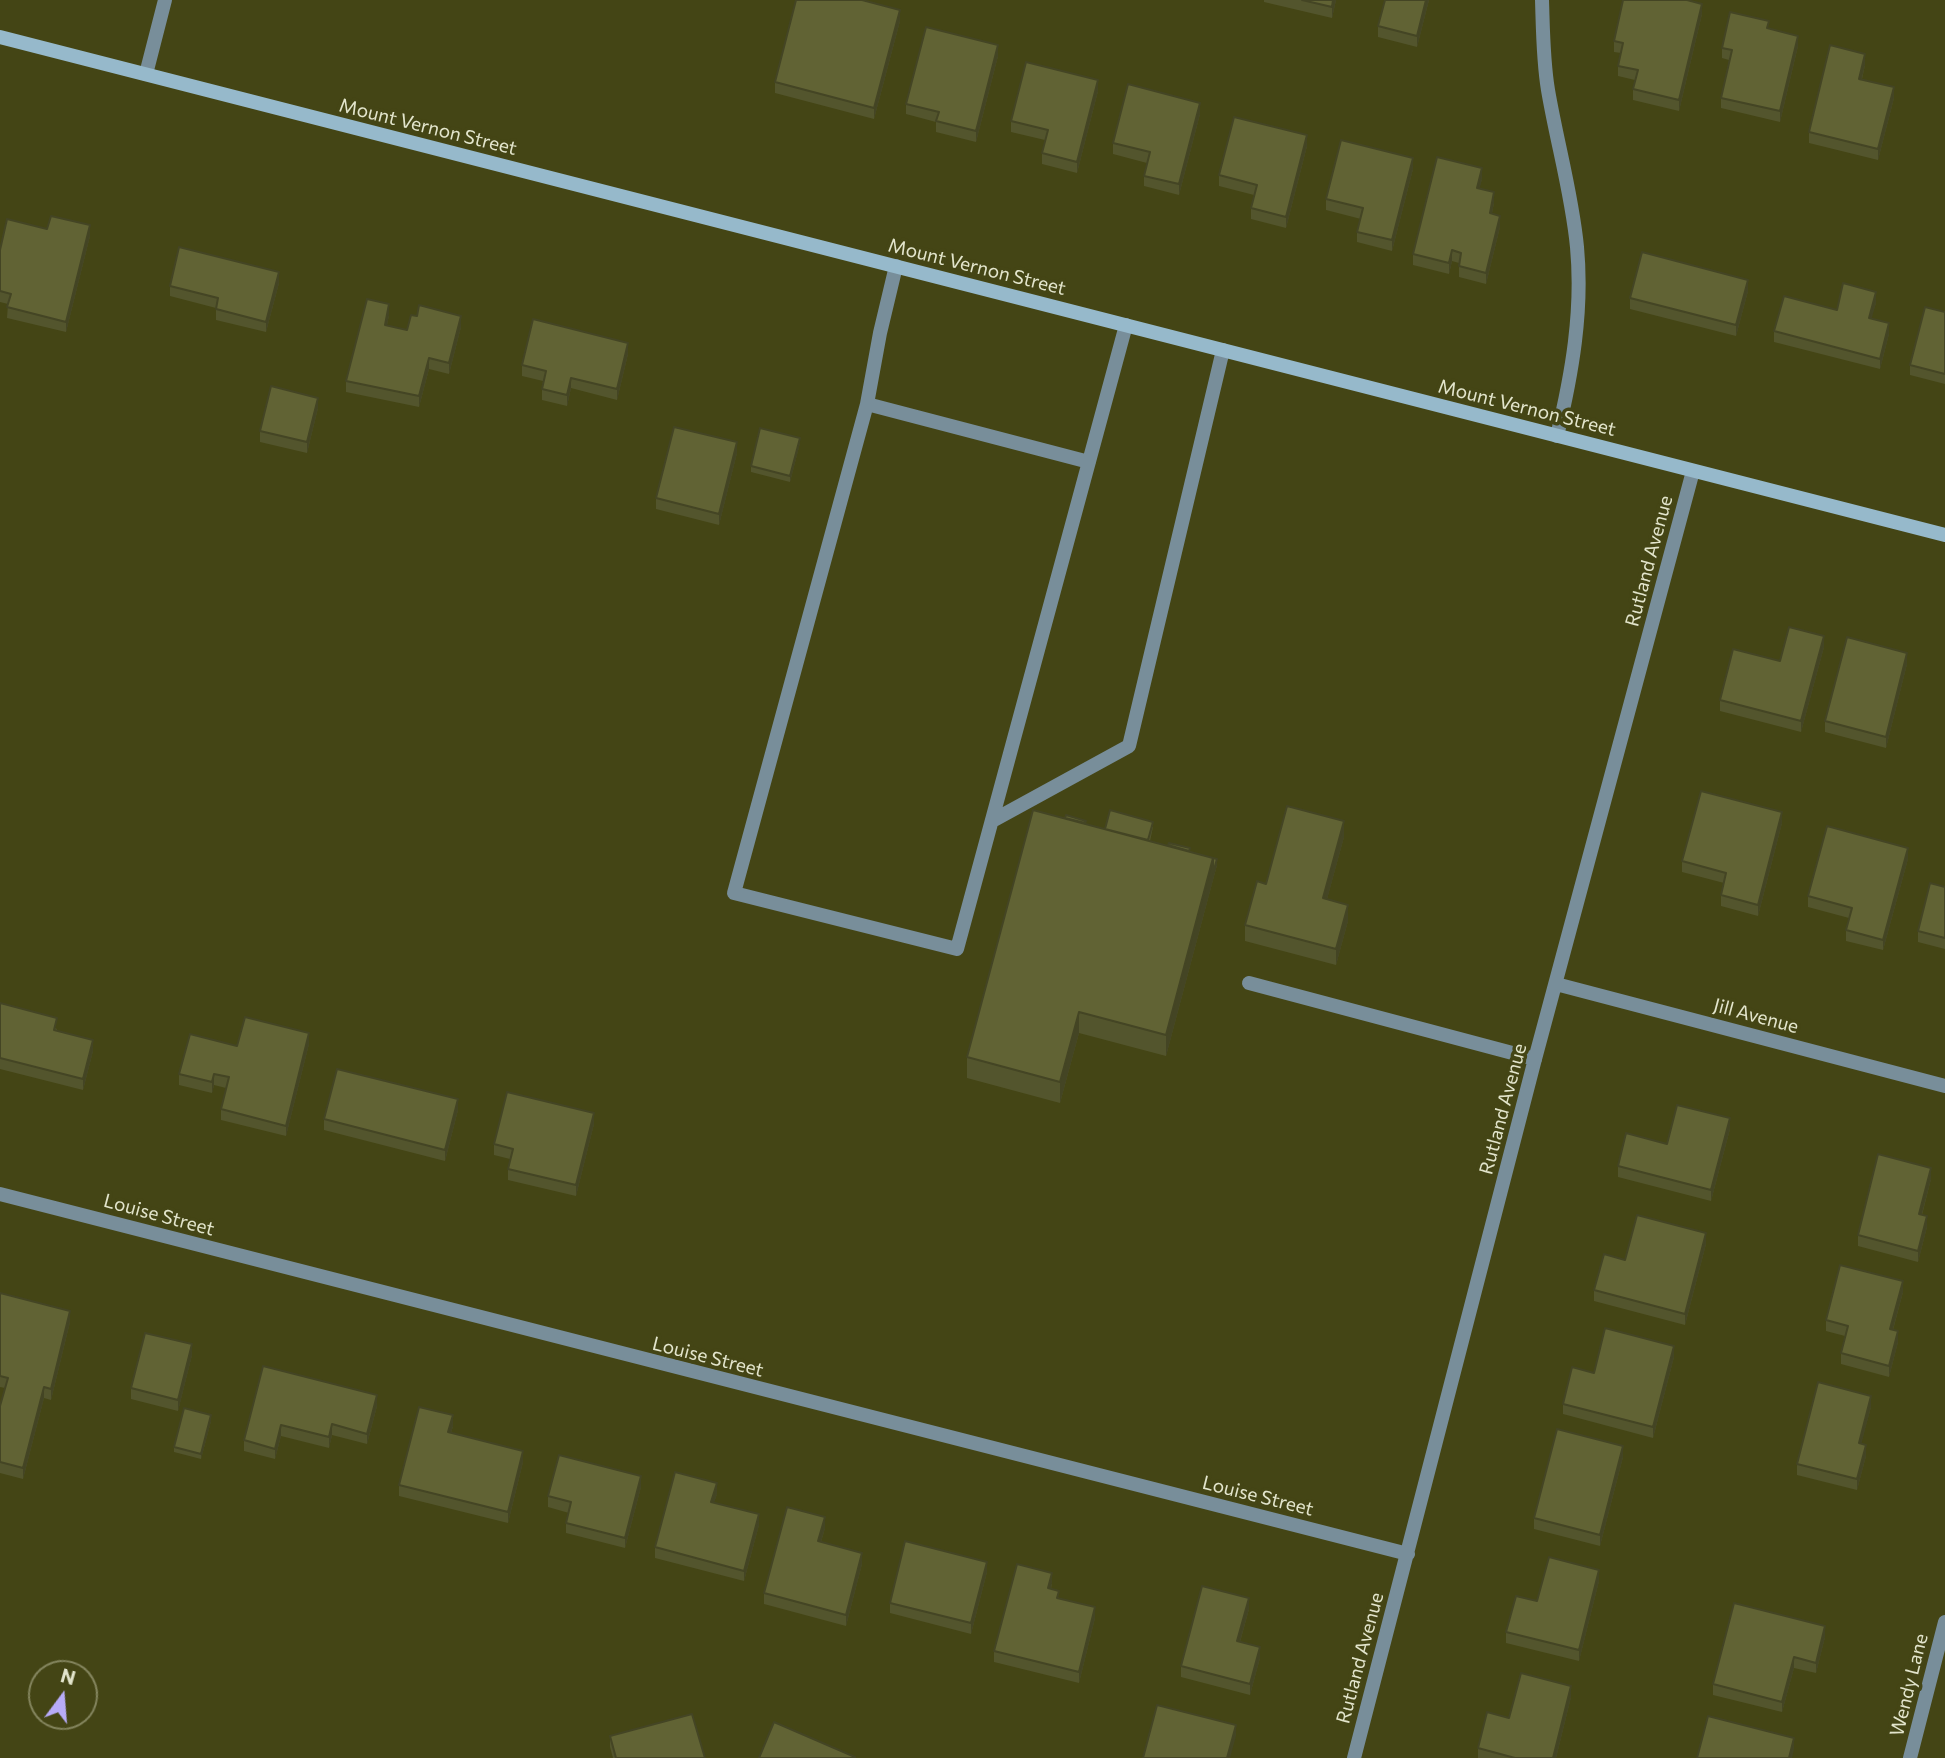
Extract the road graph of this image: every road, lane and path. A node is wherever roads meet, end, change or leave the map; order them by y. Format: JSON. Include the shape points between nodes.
{"nodes":[{"id":1,"x":165,"y":0,"type":"edge"},
{"id":2,"x":1542,"y":0,"type":"edge"},
{"id":3,"x":0,"y":37,"type":"edge"},
{"id":4,"x":146,"y":75,"type":"junction"},
{"id":5,"x":896,"y":267,"type":"junction"},
{"id":6,"x":1126,"y":326,"type":"junction"},
{"id":7,"x":1223,"y":350,"type":"junction"},
{"id":8,"x":867,"y":404,"type":"junction"},
{"id":9,"x":1558,"y":436,"type":"junction"},
{"id":10,"x":1089,"y":462,"type":"junction"},
{"id":11,"x":1693,"y":471,"type":"junction"},
{"id":12,"x":1945,"y":536,"type":"edge"},
{"id":13,"x":992,"y":821,"type":"junction"},
{"id":14,"x":1250,"y":983,"type":"dead end"},
{"id":15,"x":1556,"y":984,"type":"junction"},
{"id":16,"x":1535,"y":1059,"type":"junction"},
{"id":17,"x":1945,"y":1086,"type":"edge"},
{"id":18,"x":0,"y":1194,"type":"edge"},
{"id":19,"x":1408,"y":1555,"type":"junction"},
{"id":20,"x":1945,"y":1622,"type":"edge"},
{"id":21,"x":1354,"y":1758,"type":"edge"},
{"id":22,"x":1910,"y":1758,"type":"edge"}],
"edges":[{"from":1,"to":4,"type":"street"},
{"from":2,"to":9,"type":"street","via":[[1548,90],[1577,248],[1578,326]]},
{"from":3,"to":4,"type":"street","name":"Mount Vernon Street"},
{"from":4,"to":5,"type":"street","name":"Mount Vernon Street"},
{"from":5,"to":6,"type":"street","name":"Mount Vernon Street"},
{"from":5,"to":8,"type":"street"},
{"from":6,"to":7,"type":"street","name":"Mount Vernon Street"},
{"from":6,"to":10,"type":"street"},
{"from":7,"to":9,"type":"street","name":"Mount Vernon Street"},
{"from":7,"to":13,"type":"street","via":[[1129,746]]},
{"from":8,"to":10,"type":"street"},
{"from":8,"to":13,"type":"street","via":[[734,893],[957,949]]},
{"from":9,"to":11,"type":"street","name":"Mount Vernon Street"},
{"from":10,"to":13,"type":"street"},
{"from":11,"to":12,"type":"street","name":"Mount Vernon Street"},
{"from":11,"to":15,"type":"street","name":"Rutland Avenue"},
{"from":14,"to":16,"type":"street"},
{"from":15,"to":16,"type":"street","name":"Rutland Avenue"},
{"from":15,"to":17,"type":"street","name":"Jill Avenue"},
{"from":16,"to":19,"type":"street","name":"Rutland Avenue"},
{"from":18,"to":19,"type":"street","name":"Louise Street"},
{"from":19,"to":21,"type":"street","name":"Rutland Avenue"},
{"from":20,"to":22,"type":"street","name":"Wendy Lane"}]}
